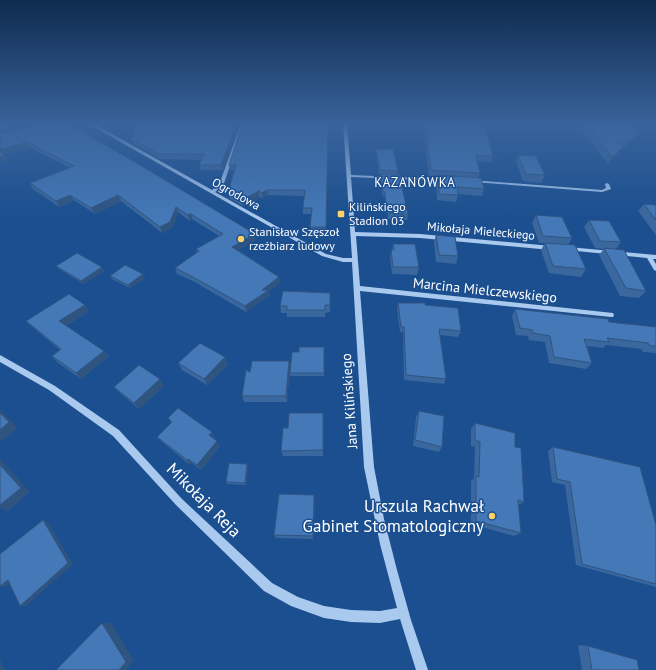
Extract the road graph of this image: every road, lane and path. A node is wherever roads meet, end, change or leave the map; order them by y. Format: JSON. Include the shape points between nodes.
{"nodes":[{"id":1,"x":145,"y":154,"type":"edge"},
{"id":2,"x":232,"y":154,"type":"edge"},
{"id":3,"x":347,"y":154,"type":"edge"},
{"id":4,"x":349,"y":176,"type":"junction"},
{"id":5,"x":448,"y":180,"type":"edge"},
{"id":6,"x":470,"y":181,"type":"edge"},
{"id":7,"x":607,"y":184,"type":"dead end"},
{"id":8,"x":212,"y":192,"type":"junction"},
{"id":9,"x":352,"y":234,"type":"junction"},
{"id":10,"x":556,"y":248,"type":"edge"},
{"id":11,"x":564,"y":249,"type":"edge"},
{"id":12,"x":653,"y":257,"type":"edge"},
{"id":13,"x":355,"y":260,"type":"junction"},
{"id":14,"x":656,"y":269,"type":"edge"},
{"id":15,"x":356,"y":288,"type":"junction"},
{"id":16,"x":611,"y":315,"type":"dead end"},
{"id":17,"x":0,"y":358,"type":"edge"},
{"id":18,"x":402,"y":613,"type":"junction"},
{"id":19,"x":422,"y":670,"type":"edge"}],
"edges":[{"from":1,"to":8,"type":"street","name":"Ogrodowa"},
{"from":2,"to":8,"type":"street","via":[[221,186]]},
{"from":3,"to":4,"type":"street","name":"Jana Kilińskiego"},
{"from":4,"to":5,"type":"street"},
{"from":4,"to":9,"type":"street","name":"Jana Kilińskiego"},
{"from":6,"to":7,"type":"street","via":[[602,191],[608,189]]},
{"from":8,"to":13,"type":"street","name":"Ogrodowa","via":[[324,255]]},
{"from":9,"to":10,"type":"street","name":"Mikołaja Mieleckiego","via":[[457,239]]},
{"from":9,"to":13,"type":"street","name":"Jana Kilińskiego"},
{"from":11,"to":12,"type":"street"},
{"from":12,"to":14,"type":"street"},
{"from":13,"to":15,"type":"street","name":"Jana Kilińskiego"},
{"from":15,"to":16,"type":"street","name":"Marcina Mielczewskiego"},
{"from":15,"to":18,"type":"street","name":"Jana Kilińskiego","via":[[369,467],[378,520]]},
{"from":17,"to":18,"type":"street","name":"Mikołaja Reja","via":[[52,388],[116,432],[180,502],[268,587],[295,602],[324,612],[380,617]]},
{"from":18,"to":19,"type":"street","name":"Jana Kilińskiego"}]}
